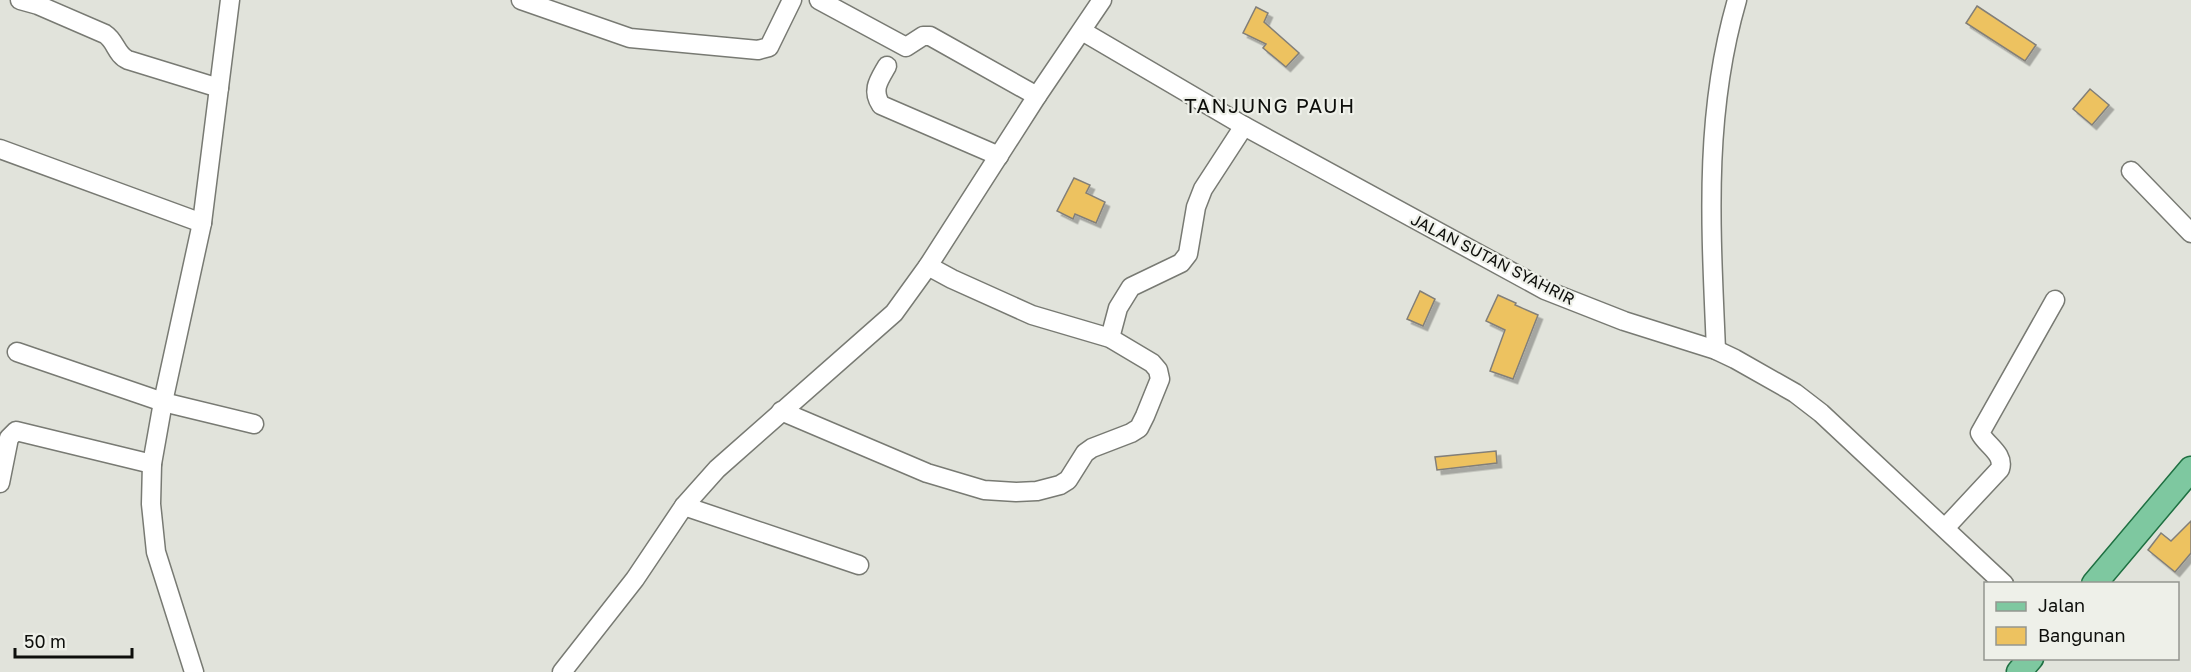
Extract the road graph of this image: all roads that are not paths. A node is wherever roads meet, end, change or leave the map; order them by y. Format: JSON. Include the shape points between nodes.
{"nodes":[{"id":1,"x":20,"y":0,"type":"edge"},
{"id":2,"x":230,"y":0,"type":"edge"},
{"id":3,"x":521,"y":0,"type":"edge"},
{"id":4,"x":792,"y":0,"type":"edge"},
{"id":5,"x":819,"y":0,"type":"edge"},
{"id":6,"x":1102,"y":0,"type":"edge"},
{"id":7,"x":1737,"y":0,"type":"edge"},
{"id":8,"x":1082,"y":31,"type":"junction"},
{"id":9,"x":887,"y":66,"type":"dead end"},
{"id":10,"x":219,"y":88,"type":"junction"},
{"id":11,"x":1037,"y":96,"type":"junction"},
{"id":12,"x":1244,"y":126,"type":"junction"},
{"id":13,"x":0,"y":149,"type":"edge"},
{"id":14,"x":999,"y":156,"type":"junction"},
{"id":15,"x":2131,"y":171,"type":"dead end"},
{"id":16,"x":202,"y":223,"type":"junction"},
{"id":17,"x":2191,"y":233,"type":"edge"},
{"id":18,"x":928,"y":266,"type":"junction"},
{"id":19,"x":2055,"y":300,"type":"dead end"},
{"id":20,"x":1110,"y":338,"type":"junction"},
{"id":21,"x":1716,"y":350,"type":"junction"},
{"id":22,"x":17,"y":352,"type":"dead end"},
{"id":23,"x":163,"y":402,"type":"junction"},
{"id":24,"x":781,"y":411,"type":"junction"},
{"id":25,"x":254,"y":424,"type":"dead end"},
{"id":26,"x":152,"y":464,"type":"junction"},
{"id":27,"x":2191,"y":469,"type":"edge"},
{"id":28,"x":0,"y":483,"type":"edge"},
{"id":29,"x":684,"y":506,"type":"junction"},
{"id":30,"x":1946,"y":528,"type":"junction"},
{"id":31,"x":859,"y":565,"type":"dead end"},
{"id":32,"x":2002,"y":582,"type":"edge"},
{"id":33,"x":2096,"y":582,"type":"edge"},
{"id":34,"x":2029,"y":660,"type":"edge"},
{"id":35,"x":194,"y":672,"type":"edge"},
{"id":36,"x":562,"y":672,"type":"edge"},
{"id":37,"x":2019,"y":672,"type":"edge"}],
"edges":[{"from":1,"to":10,"type":"street","via":[[105,34],[128,60]]},
{"from":2,"to":10,"type":"street"},
{"from":3,"to":4,"type":"street","via":[[630,38],[758,50],[769,47]]},
{"from":5,"to":11,"type":"street","via":[[906,47],[930,36]]},
{"from":6,"to":8,"type":"street"},
{"from":7,"to":21,"type":"street","via":[[1719,82],[1713,149],[1710,213]]},
{"from":8,"to":11,"type":"street"},
{"from":8,"to":12,"type":"street","name":"JALAN SUTAN SYAHRIR"},
{"from":9,"to":14,"type":"street","via":[[875,88],[880,105]]},
{"from":10,"to":16,"type":"street"},
{"from":11,"to":14,"type":"street"},
{"from":12,"to":20,"type":"street","via":[[1203,189],[1188,254],[1181,263],[1131,287],[1118,308]]},
{"from":12,"to":21,"type":"street","name":"JALAN SUTAN SYAHRIR","via":[[1545,290],[1624,321]]},
{"from":13,"to":16,"type":"street"},
{"from":14,"to":18,"type":"street"},
{"from":15,"to":17,"type":"street"},
{"from":16,"to":23,"type":"street"},
{"from":18,"to":20,"type":"street","via":[[1032,315]]},
{"from":18,"to":24,"type":"street","via":[[894,313]]},
{"from":19,"to":30,"type":"street","via":[[1980,433],[2000,457],[2000,469]]},
{"from":20,"to":24,"type":"street","via":[[1158,370],[1160,379],[1145,416],[1131,433],[1085,453],[1068,480],[1037,491],[984,490],[927,473]]},
{"from":21,"to":30,"type":"street","name":"JALAN SUTAN SYAHRIR","via":[[1795,393],[1821,413]]},
{"from":22,"to":23,"type":"street"},
{"from":23,"to":25,"type":"street"},
{"from":23,"to":26,"type":"street"},
{"from":24,"to":29,"type":"street","via":[[717,469]]},
{"from":26,"to":28,"type":"street","via":[[16,431],[9,438]]},
{"from":26,"to":35,"type":"street","via":[[156,552]]},
{"from":27,"to":33,"type":"main road"},
{"from":29,"to":31,"type":"street"},
{"from":29,"to":36,"type":"street","via":[[635,579]]},
{"from":30,"to":32,"type":"street","name":"JALAN SUTAN SYAHRIR"},
{"from":34,"to":37,"type":"main road"}]}
